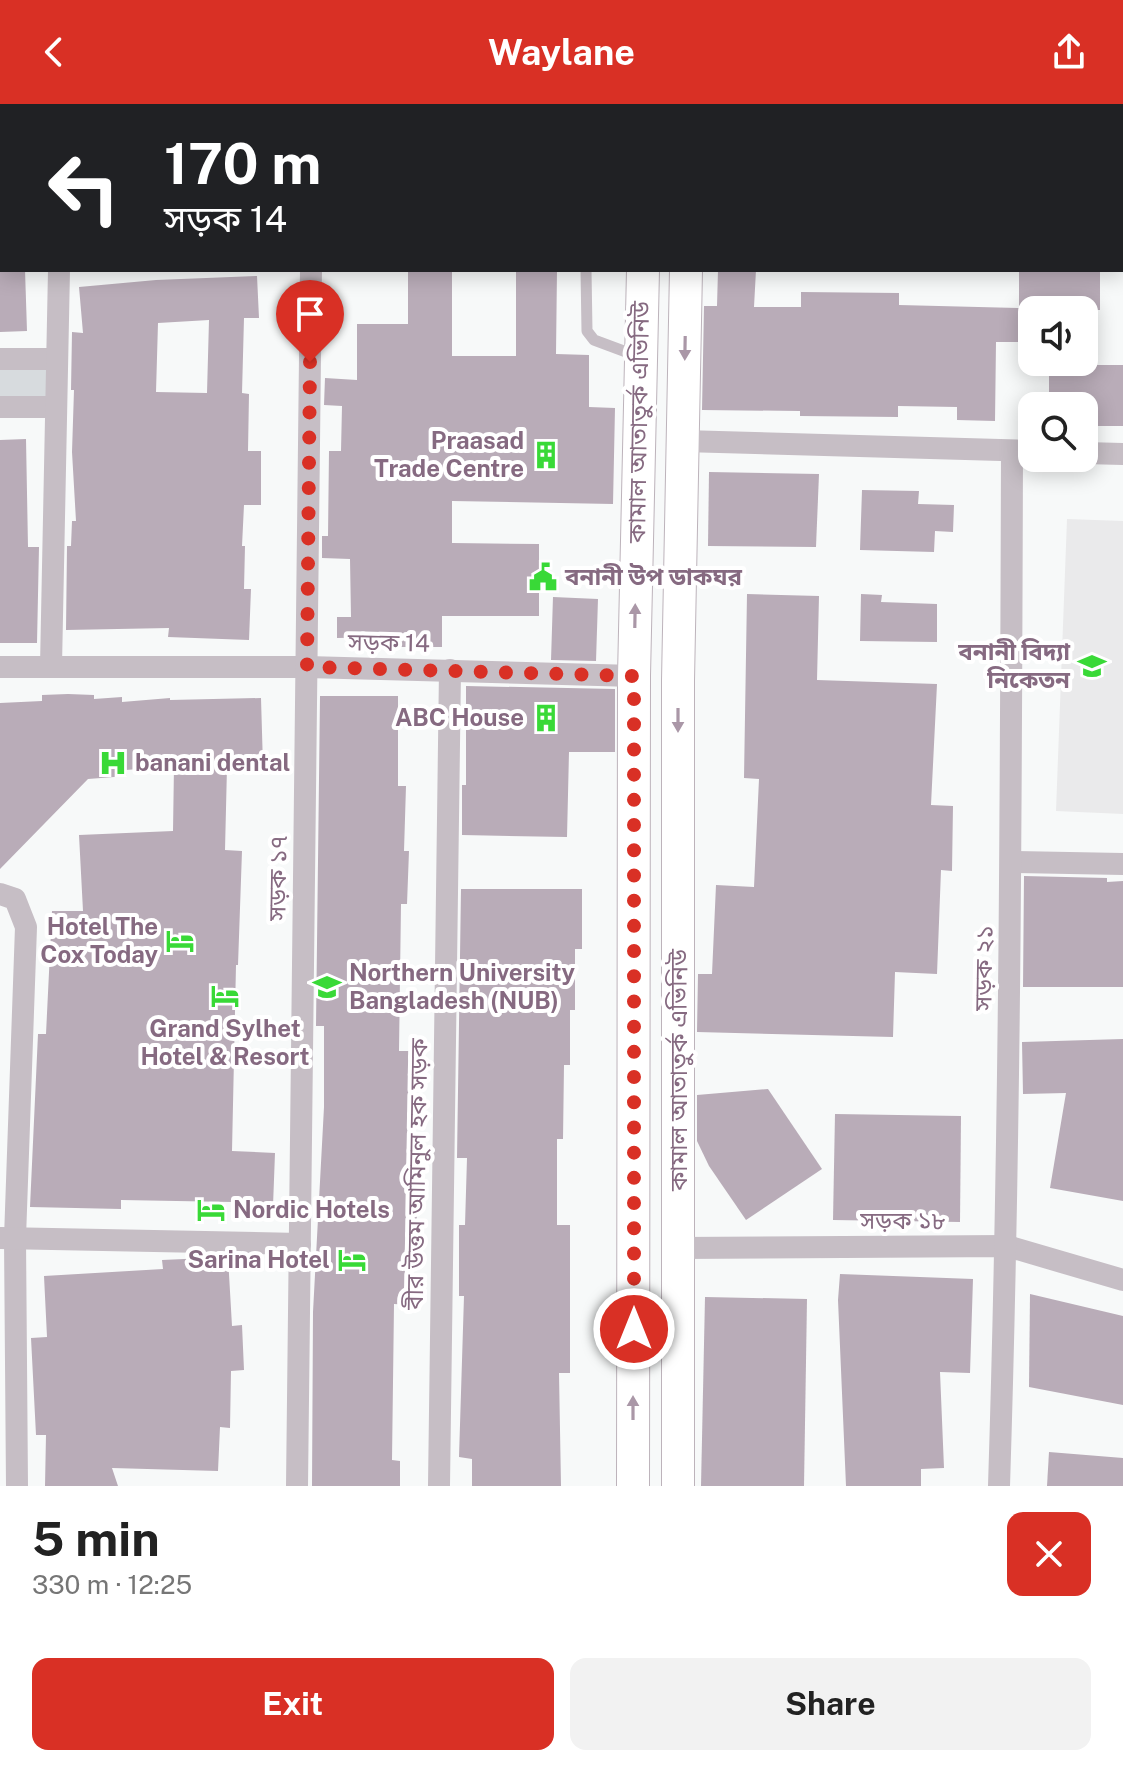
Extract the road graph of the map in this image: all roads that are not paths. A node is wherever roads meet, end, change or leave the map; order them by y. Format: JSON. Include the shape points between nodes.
{"nodes":[{"id":1,"x":59,"y":272,"type":"edge"},
{"id":2,"x":311,"y":272,"type":"edge"},
{"id":3,"x":586,"y":272,"type":"edge"},
{"id":4,"x":643,"y":272,"type":"edge"},
{"id":5,"x":686,"y":272,"type":"edge"},
{"id":6,"x":641,"y":357,"type":"junction"},
{"id":7,"x":0,"y":359,"type":"edge"},
{"id":8,"x":55,"y":359,"type":"junction"},
{"id":9,"x":0,"y":407,"type":"edge"},
{"id":10,"x":55,"y":407,"type":"junction"},
{"id":11,"x":683,"y":441,"type":"junction"},
{"id":12,"x":1018,"y":451,"type":"edge"},
{"id":13,"x":1098,"y":453,"type":"edge"},
{"id":14,"x":1123,"y":454,"type":"edge"},
{"id":15,"x":1021,"y":472,"type":"edge"},
{"id":16,"x":51,"y":666,"type":"junction"},
{"id":17,"x":0,"y":667,"type":"edge"},
{"id":18,"x":307,"y":667,"type":"junction"},
{"id":19,"x":450,"y":670,"type":"junction"},
{"id":20,"x":634,"y":676,"type":"junction"},
{"id":21,"x":1011,"y":862,"type":"junction"},
{"id":22,"x":1123,"y":864,"type":"edge"},
{"id":23,"x":8,"y":896,"type":"edge"},
{"id":24,"x":7,"y":1238,"type":"edge"},
{"id":25,"x":300,"y":1244,"type":"junction"},
{"id":26,"x":1007,"y":1246,"type":"junction"},
{"id":27,"x":679,"y":1248,"type":"junction"},
{"id":28,"x":1123,"y":1280,"type":"edge"},
{"id":29,"x":17,"y":1486,"type":"edge"},
{"id":30,"x":297,"y":1486,"type":"edge"},
{"id":31,"x":439,"y":1486,"type":"edge"},
{"id":32,"x":633,"y":1486,"type":"edge"},
{"id":33,"x":678,"y":1486,"type":"edge"},
{"id":34,"x":999,"y":1486,"type":"edge"}],
"edges":[{"from":1,"to":8,"type":"street"},
{"from":2,"to":18,"type":"street","name":"সড়ক ১৭"},
{"from":3,"to":6,"type":"lane","via":[[587,331],[594,340]]},
{"from":4,"to":6,"type":"main road","name":"কামাল আতাতুর্ক এভিনিউ"},
{"from":5,"to":11,"type":"main road","name":"কামাল আতাতুর্ক এভিনিউ","one_way":true},
{"from":20,"to":6,"type":"main road","name":"কামাল আতাতুর্ক এভিনিউ","one_way":true},
{"from":7,"to":8,"type":"street"},
{"from":8,"to":10,"type":"street"},
{"from":9,"to":10,"type":"street"},
{"from":10,"to":16,"type":"street"},
{"from":11,"to":12,"type":"street"},
{"from":11,"to":27,"type":"main road","name":"কামাল আতাতুর্ক এভিনিউ","one_way":true},
{"from":13,"to":14,"type":"street"},
{"from":15,"to":21,"type":"street","name":"সড়ক ২১"},
{"from":16,"to":17,"type":"street","name":"সড়ক 14"},
{"from":16,"to":18,"type":"street","name":"সড়ক 14"},
{"from":18,"to":19,"type":"street","name":"সড়ক 14"},
{"from":18,"to":25,"type":"street","name":"সড়ক ১৭"},
{"from":19,"to":20,"type":"street","name":"সড়ক 14"},
{"from":19,"to":31,"type":"street","name":"বীর উত্তম আমিনুল হক সড়ক"},
{"from":32,"to":20,"type":"main road","name":"কামাল আতাতুর্ক এভিনিউ","one_way":true},
{"from":21,"to":22,"type":"street"},
{"from":21,"to":26,"type":"street","name":"সড়ক ২১"},
{"from":23,"to":24,"type":"street","via":[[26,927]]},
{"from":24,"to":25,"type":"street"},
{"from":24,"to":29,"type":"street"},
{"from":25,"to":30,"type":"street","name":"সড়ক ১৭"},
{"from":26,"to":27,"type":"street","name":"সড়ক ১৮"},
{"from":26,"to":28,"type":"street","name":"সড়ক ১৮"},
{"from":26,"to":34,"type":"street","name":"সড়ক ২১"},
{"from":27,"to":33,"type":"main road","name":"কামাল আতাতুর্ক এভিনিউ"}]}
